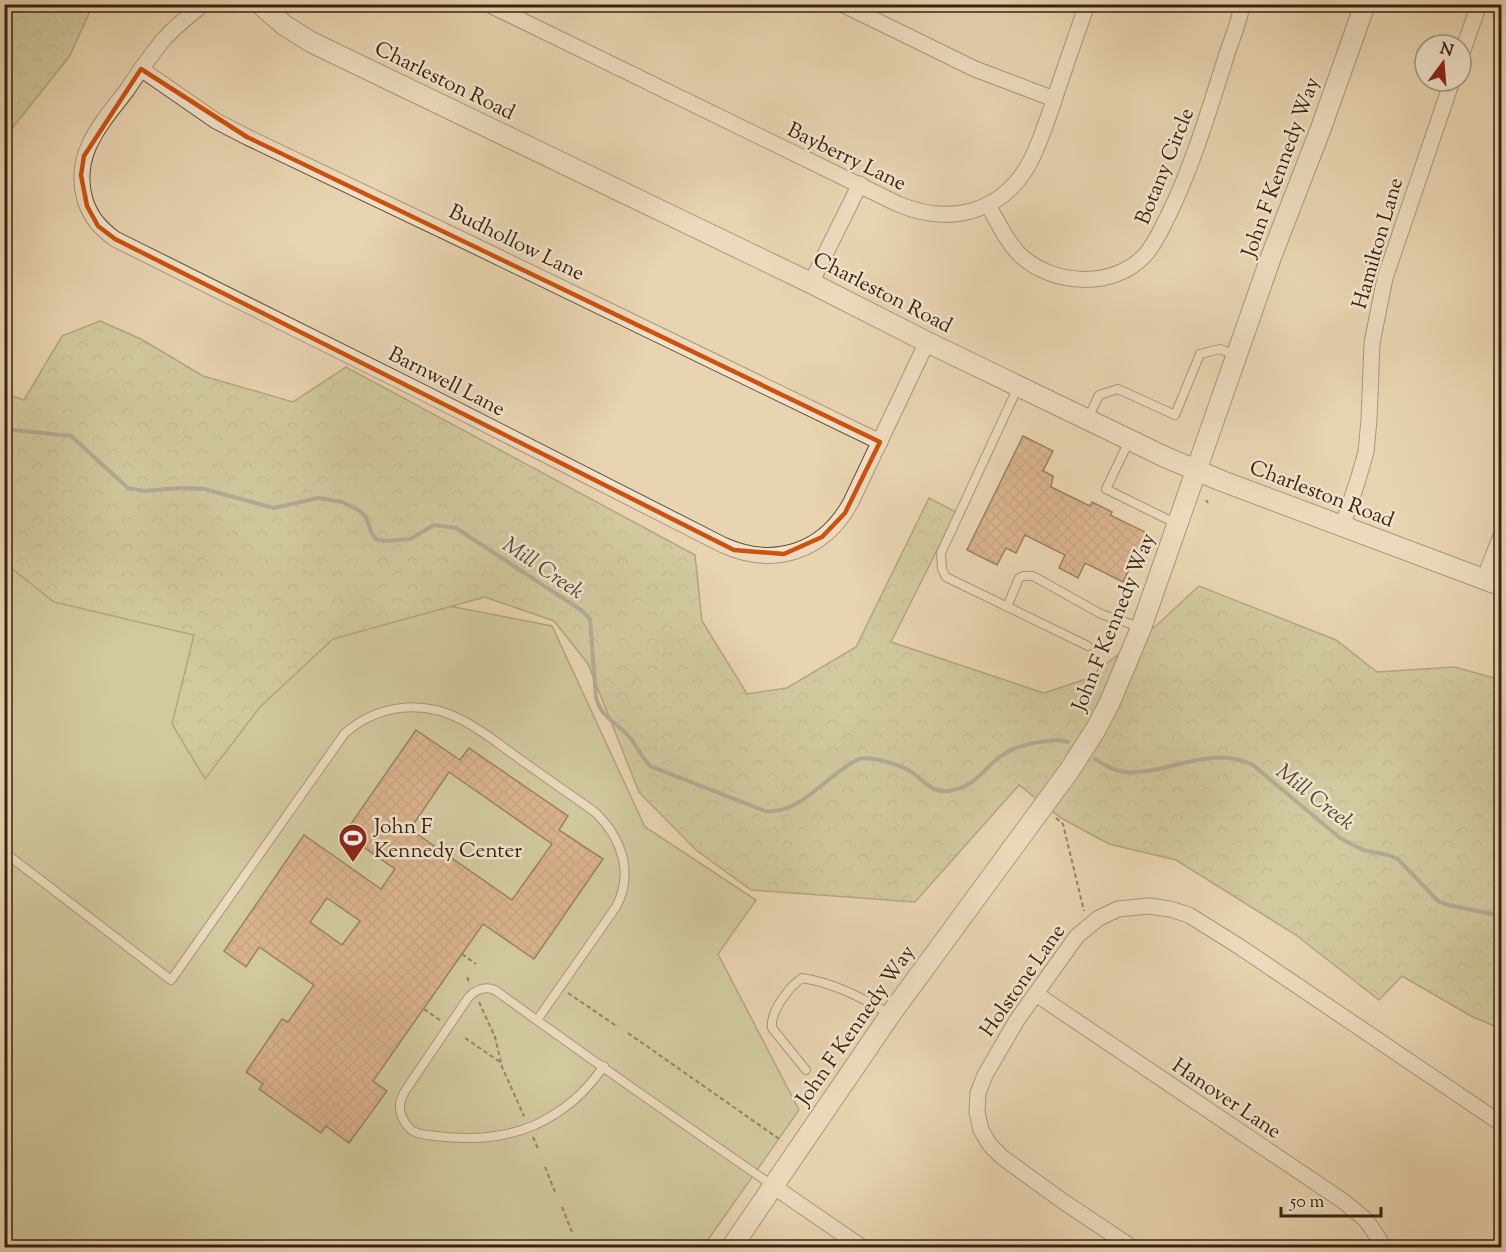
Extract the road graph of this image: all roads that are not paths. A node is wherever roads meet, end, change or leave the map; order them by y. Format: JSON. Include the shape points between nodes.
{"nodes":[{"id":1,"x":203,"y":4,"type":"edge"},
{"id":2,"x":260,"y":4,"type":"edge"},
{"id":3,"x":488,"y":4,"type":"edge"},
{"id":4,"x":842,"y":4,"type":"edge"},
{"id":5,"x":1087,"y":4,"type":"edge"},
{"id":6,"x":1242,"y":4,"type":"edge"},
{"id":7,"x":1365,"y":4,"type":"edge"},
{"id":8,"x":1479,"y":4,"type":"edge"},
{"id":9,"x":1469,"y":33,"type":"edge"},
{"id":10,"x":141,"y":69,"type":"junction"},
{"id":11,"x":1448,"y":93,"type":"edge"},
{"id":12,"x":1054,"y":99,"type":"junction"},
{"id":13,"x":860,"y":184,"type":"junction"},
{"id":14,"x":988,"y":205,"type":"junction"},
{"id":15,"x":811,"y":283,"type":"junction"},
{"id":16,"x":927,"y":342,"type":"junction"},
{"id":17,"x":1238,"y":356,"type":"junction"},
{"id":18,"x":1018,"y":386,"type":"junction"},
{"id":19,"x":1088,"y":419,"type":"junction"},
{"id":20,"x":1129,"y":440,"type":"junction"},
{"id":21,"x":880,"y":442,"type":"junction"},
{"id":22,"x":1196,"y":471,"type":"junction"},
{"id":23,"x":1178,"y":524,"type":"junction"},
{"id":24,"x":1342,"y":527,"type":"junction"},
{"id":25,"x":1502,"y":533,"type":"edge"},
{"id":26,"x":1493,"y":583,"type":"edge"},
{"id":27,"x":1007,"y":607,"type":"junction"},
{"id":28,"x":1141,"y":628,"type":"junction"},
{"id":29,"x":1088,"y":646,"type":"dead end"},
{"id":30,"x":4,"y":852,"type":"edge"},
{"id":31,"x":1036,"y":994,"type":"junction"},
{"id":32,"x":890,"y":1015,"type":"junction"},
{"id":33,"x":537,"y":1020,"type":"junction"},
{"id":34,"x":604,"y":1066,"type":"junction"},
{"id":35,"x":806,"y":1070,"type":"dead end"},
{"id":36,"x":1502,"y":1124,"type":"edge"},
{"id":37,"x":773,"y":1186,"type":"junction"},
{"id":38,"x":731,"y":1248,"type":"edge"},
{"id":39,"x":863,"y":1248,"type":"edge"},
{"id":40,"x":1133,"y":1248,"type":"edge"},
{"id":41,"x":1385,"y":1248,"type":"edge"}],
"edges":[{"from":1,"to":10,"type":"street","name":"Barnwell Lane","via":[[165,38]]},
{"from":2,"to":15,"type":"street","name":"Charleston Road","via":[[311,42]]},
{"from":3,"to":13,"type":"street","name":"Bayberry Lane"},
{"from":4,"to":12,"type":"street","via":[[975,69]]},
{"from":5,"to":12,"type":"street","name":"Bayberry Lane"},
{"from":6,"to":14,"type":"street","name":"Botany Circle","via":[[1180,190],[1156,240],[1133,266],[1099,279],[1064,278],[1047,272],[1020,255]]},
{"from":7,"to":17,"type":"street","name":"John F Kennedy Way"},
{"from":8,"to":9,"type":"street"},
{"from":10,"to":21,"type":"street","name":"Budhollow Lane","via":[[216,121],[247,137]]},
{"from":10,"to":21,"type":"street","name":"Barnwell Lane","via":[[84,156],[84,195],[92,217],[106,233],[723,546],[766,556],[811,544],[831,530],[845,513]]},
{"from":11,"to":24,"type":"street","name":"Hamilton Lane","via":[[1380,299],[1372,343],[1366,452]]},
{"from":12,"to":14,"type":"street","name":"Bayberry Lane","via":[[1030,163],[1005,195]]},
{"from":13,"to":14,"type":"street","name":"Bayberry Lane","via":[[916,211],[934,214],[953,215]]},
{"from":13,"to":15,"type":"street"},
{"from":15,"to":16,"type":"street","name":"Charleston Road"},
{"from":16,"to":18,"type":"street","name":"Charleston Road"},
{"from":16,"to":21,"type":"street","name":"Barnwell Lane"},
{"from":17,"to":19,"type":"lane","via":[[1220,349],[1200,354],[1175,415],[1118,389],[1099,395]]},
{"from":17,"to":22,"type":"street","name":"John F Kennedy Way"},
{"from":18,"to":19,"type":"street","name":"Charleston Road"},
{"from":18,"to":27,"type":"lane","via":[[941,553],[946,577]]},
{"from":19,"to":20,"type":"street","name":"Charleston Road"},
{"from":20,"to":22,"type":"street","name":"Charleston Road"},
{"from":20,"to":23,"type":"lane","via":[[1106,489]]},
{"from":22,"to":23,"type":"street","name":"John F Kennedy Way"},
{"from":22,"to":24,"type":"street","name":"Charleston Road"},
{"from":23,"to":28,"type":"street","name":"John F Kennedy Way"},
{"from":24,"to":26,"type":"street","name":"Charleston Road"},
{"from":25,"to":26,"type":"street"},
{"from":27,"to":28,"type":"lane","via":[[1019,578],[1033,576],[1101,614]]},
{"from":27,"to":29,"type":"lane"},
{"from":28,"to":32,"type":"street","name":"John F Kennedy Way","via":[[1110,702],[1078,758]]},
{"from":30,"to":33,"type":"lane","via":[[171,980],[345,733],[365,718],[388,709],[446,714],[474,728],[596,813],[611,830],[624,858],[623,889],[616,907]]},
{"from":31,"to":36,"type":"street","name":"Holstone Lane","via":[[1087,926],[1129,907],[1170,909],[1189,915],[1240,947]]},
{"from":31,"to":40,"type":"street","name":"Holstone Lane","via":[[985,1075],[978,1093],[981,1130],[990,1145],[1023,1173]]},
{"from":31,"to":41,"type":"street","name":"Hanover Lane","via":[[1343,1201],[1366,1220]]},
{"from":32,"to":35,"type":"lane","via":[[857,995],[817,980],[802,978],[795,982],[774,1013],[772,1028]]},
{"from":32,"to":37,"type":"street","name":"John F Kennedy Way"},
{"from":33,"to":34,"type":"lane"},
{"from":33,"to":34,"type":"lane","via":[[495,990],[483,988],[472,993],[401,1097],[400,1112],[408,1127],[423,1135],[452,1138],[516,1132],[571,1104]]},
{"from":34,"to":37,"type":"lane"},
{"from":37,"to":38,"type":"street","name":"John F Kennedy Way"},
{"from":37,"to":39,"type":"street"}]}
